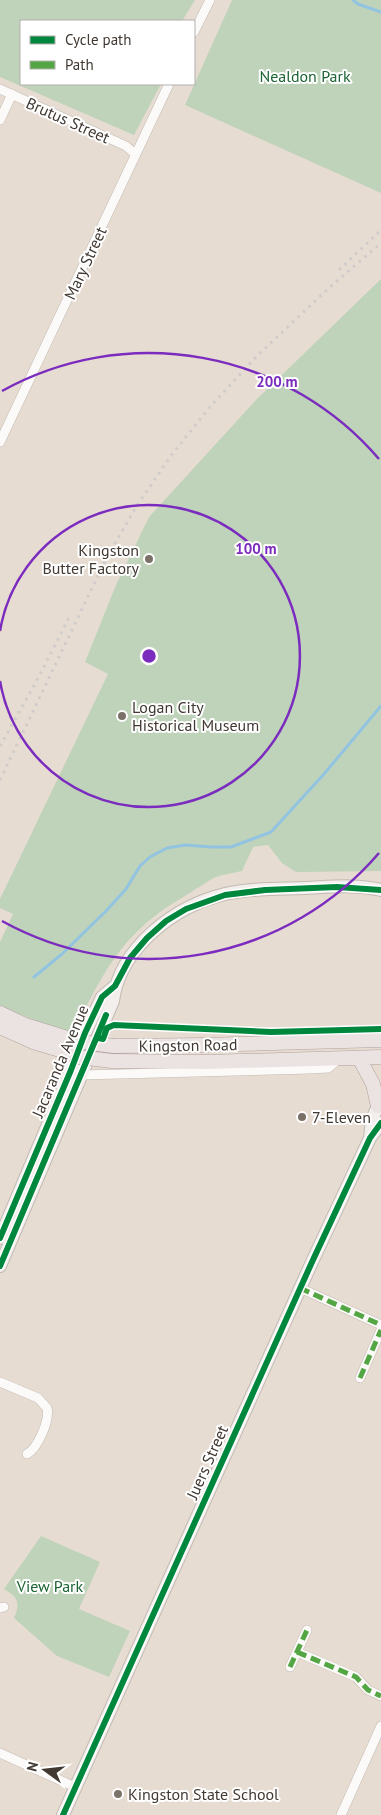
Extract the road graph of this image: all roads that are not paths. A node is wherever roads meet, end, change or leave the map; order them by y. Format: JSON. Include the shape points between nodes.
{"nodes":[{"id":1,"x":210,"y":0,"type":"edge"},
{"id":2,"x":195,"y":30,"type":"edge"},
{"id":3,"x":169,"y":85,"type":"edge"},
{"id":4,"x":0,"y":89,"type":"edge"},
{"id":5,"x":12,"y":94,"type":"junction"},
{"id":6,"x":0,"y":120,"type":"edge"},
{"id":7,"x":135,"y":154,"type":"junction"},
{"id":8,"x":0,"y":442,"type":"edge"},
{"id":9,"x":381,"y":890,"type":"edge"},
{"id":10,"x":115,"y":986,"type":"junction"},
{"id":11,"x":0,"y":1013,"type":"edge"},
{"id":12,"x":0,"y":1027,"type":"edge"},
{"id":13,"x":381,"y":1040,"type":"edge"},
{"id":14,"x":62,"y":1044,"type":"junction"},
{"id":15,"x":381,"y":1057,"type":"edge"},
{"id":16,"x":340,"y":1058,"type":"junction"},
{"id":17,"x":359,"y":1058,"type":"junction"},
{"id":18,"x":81,"y":1075,"type":"junction"},
{"id":19,"x":379,"y":1102,"type":"edge"},
{"id":20,"x":381,"y":1123,"type":"edge"},
{"id":21,"x":370,"y":1138,"type":"junction"},
{"id":22,"x":0,"y":1238,"type":"edge"},
{"id":23,"x":0,"y":1266,"type":"edge"},
{"id":24,"x":300,"y":1288,"type":"junction"},
{"id":25,"x":381,"y":1325,"type":"edge"},
{"id":26,"x":381,"y":1330,"type":"edge"},
{"id":27,"x":360,"y":1378,"type":"dead end"},
{"id":28,"x":0,"y":1382,"type":"edge"},
{"id":29,"x":27,"y":1454,"type":"dead end"},
{"id":30,"x":307,"y":1630,"type":"dead end"},
{"id":31,"x":297,"y":1652,"type":"junction"},
{"id":32,"x":290,"y":1667,"type":"dead end"},
{"id":33,"x":381,"y":1696,"type":"edge"},
{"id":34,"x":381,"y":1726,"type":"edge"},
{"id":35,"x":0,"y":1753,"type":"edge"},
{"id":36,"x":75,"y":1787,"type":"junction"},
{"id":37,"x":63,"y":1815,"type":"edge"},
{"id":38,"x":341,"y":1815,"type":"edge"}],
"edges":[{"from":1,"to":2,"type":"street"},
{"from":3,"to":7,"type":"street","name":"Mary Street"},
{"from":4,"to":5,"type":"street","name":"Brutus Street"},
{"from":5,"to":6,"type":"street"},
{"from":5,"to":7,"type":"street","name":"Brutus Street","via":[[126,146]]},
{"from":7,"to":8,"type":"street","name":"Mary Street"},
{"from":9,"to":10,"type":"street","name":"Jacaranda Avenue","via":[[337,887],[265,890],[215,898],[186,909],[156,930],[130,958]]},
{"from":10,"to":18,"type":"street","name":"Jacaranda Avenue","via":[[113,1001]]},
{"from":10,"to":22,"type":"street","name":"Jacaranda Avenue","via":[[102,997],[85,1033]]},
{"from":11,"to":14,"type":"main road","name":"Kingston Road"},
{"from":12,"to":14,"type":"main road","name":"Kingston Road","via":[[33,1042]]},
{"from":13,"to":14,"type":"main road","name":"Kingston Road","bridge":true,"via":[[204,1045]]},
{"from":14,"to":16,"type":"main road","name":"Kingston Road","bridge":true,"via":[[79,1056],[112,1061]]},
{"from":15,"to":17,"type":"main road","name":"Kingston Road"},
{"from":16,"to":17,"type":"main road","name":"Kingston Road"},
{"from":16,"to":18,"type":"street","name":"Kingston Road","via":[[328,1068]]},
{"from":17,"to":19,"type":"main road"},
{"from":18,"to":23,"type":"street","name":"Jacaranda Avenue"},
{"from":19,"to":21,"type":"street","name":"Juers Street"},
{"from":20,"to":21,"type":"street","name":"Juers Street"},
{"from":21,"to":24,"type":"street","name":"Juers Street"},
{"from":24,"to":25,"type":"street"},
{"from":24,"to":36,"type":"street","name":"Juers Street"},
{"from":26,"to":27,"type":"street"},
{"from":28,"to":29,"type":"street","via":[[38,1398],[47,1408],[47,1419],[38,1442]]},
{"from":30,"to":31,"type":"street"},
{"from":31,"to":32,"type":"street"},
{"from":31,"to":33,"type":"street","via":[[356,1676],[368,1690]]},
{"from":34,"to":38,"type":"street"},
{"from":35,"to":36,"type":"street"},
{"from":36,"to":37,"type":"street","name":"Juers Street"}]}
